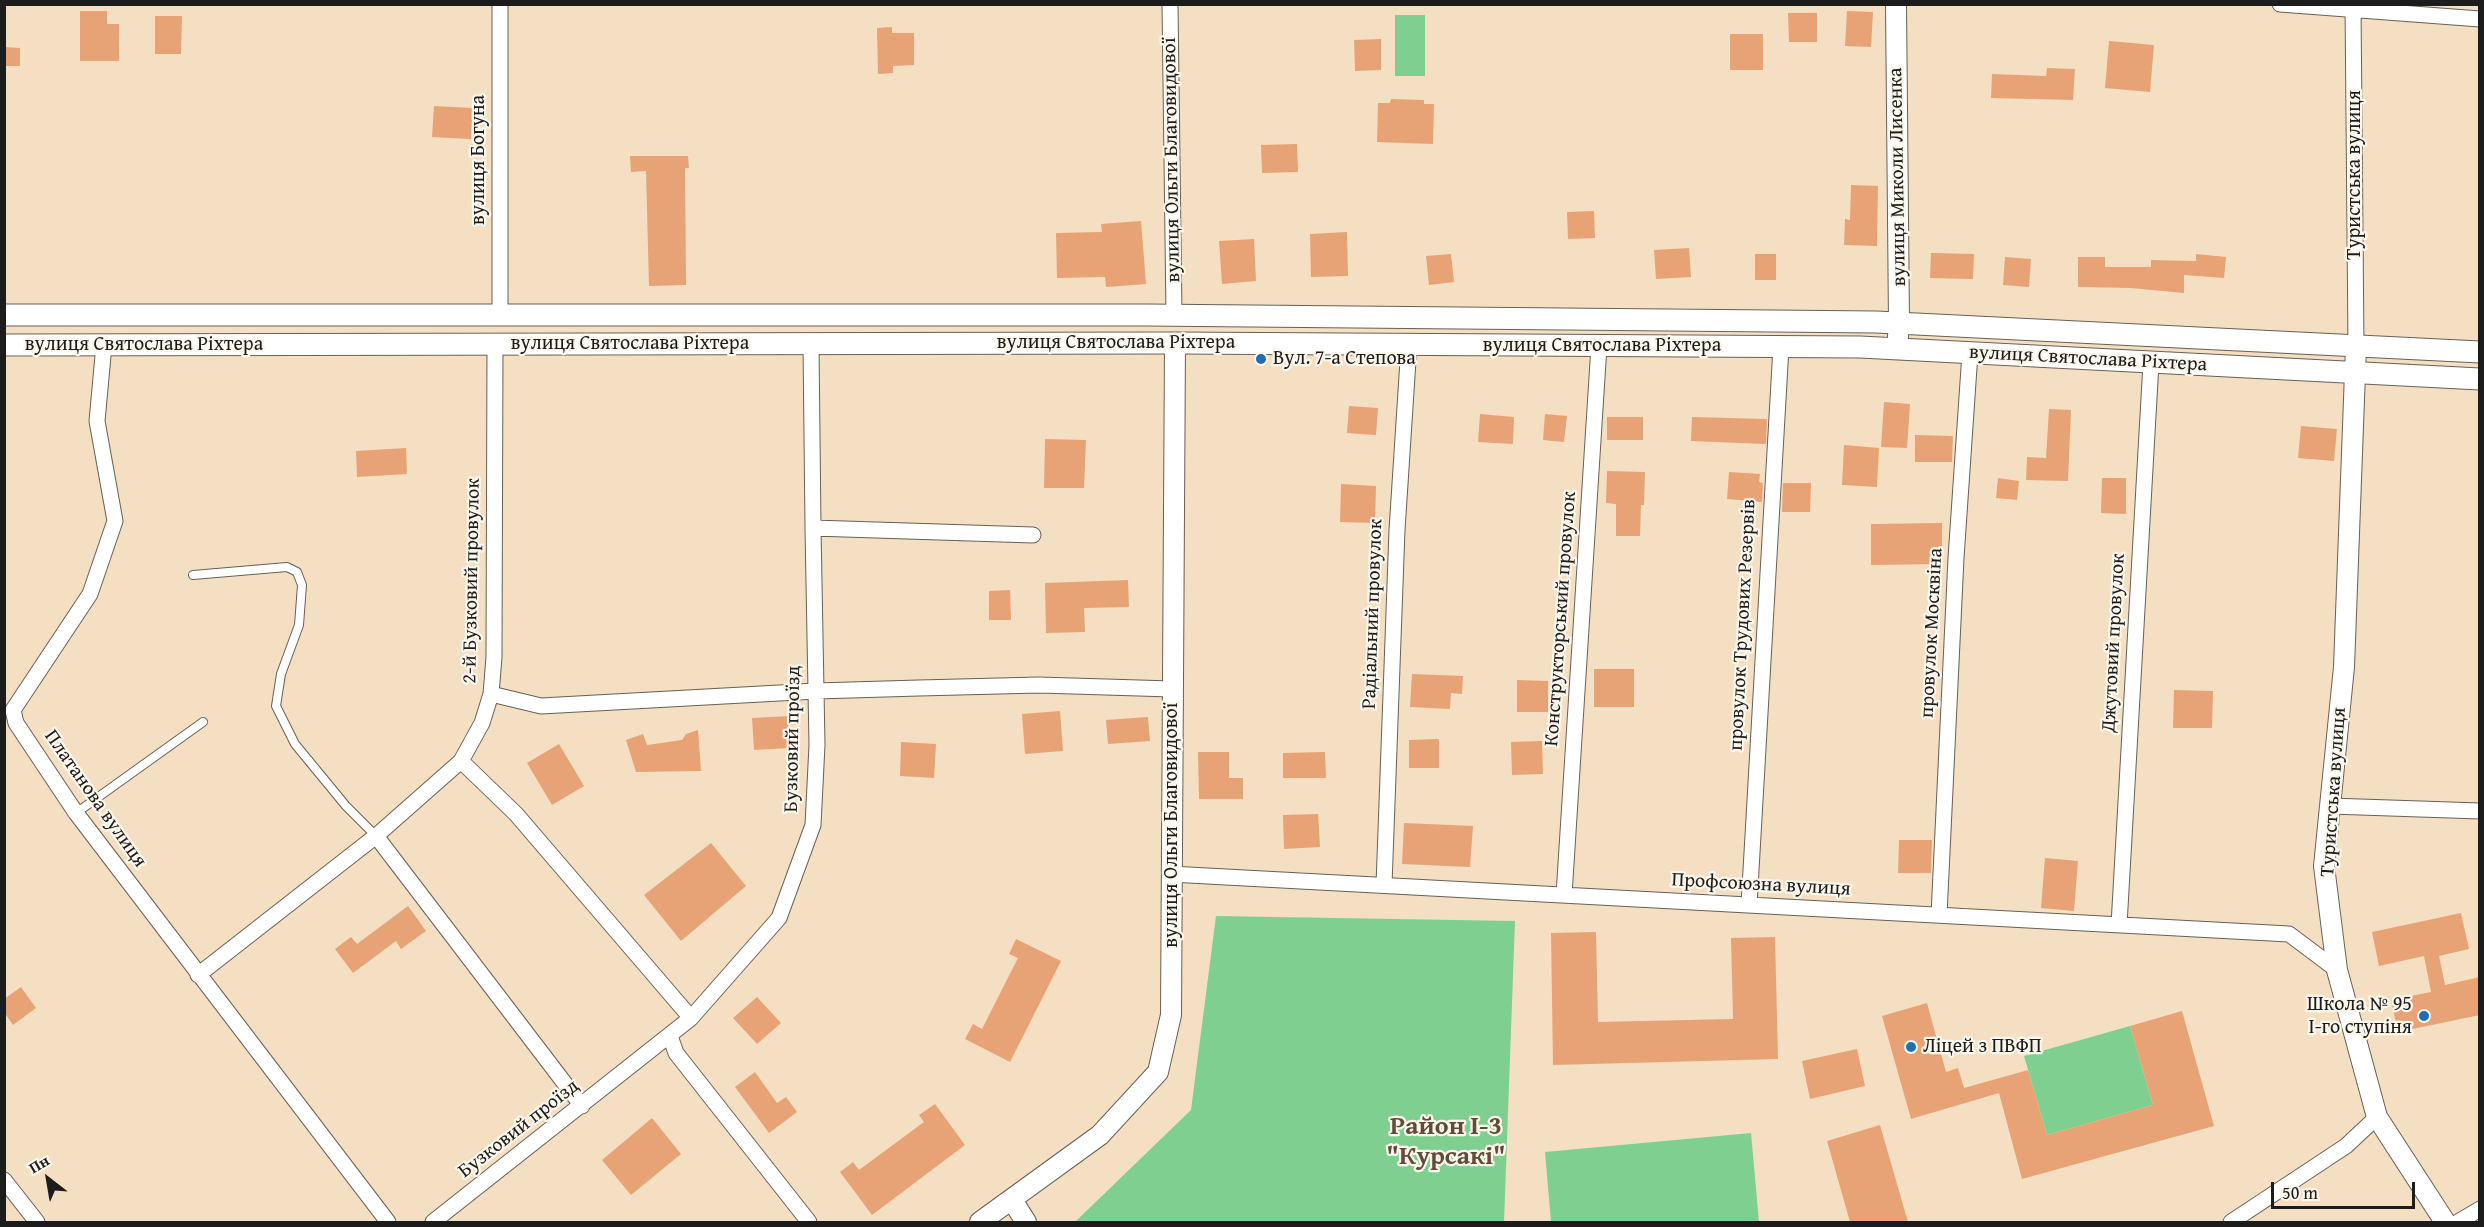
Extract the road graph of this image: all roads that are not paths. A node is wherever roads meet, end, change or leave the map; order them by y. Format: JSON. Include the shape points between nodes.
{"nodes":[{"id":1,"x":500,"y":4,"type":"edge"},
{"id":2,"x":1170,"y":4,"type":"edge"},
{"id":3,"x":1896,"y":4,"type":"edge"},
{"id":4,"x":2280,"y":4,"type":"edge"},
{"id":5,"x":2353,"y":8,"type":"edge"},
{"id":6,"x":2480,"y":20,"type":"edge"},
{"id":7,"x":4,"y":315,"type":"edge"},
{"id":8,"x":1174,"y":315,"type":"junction"},
{"id":9,"x":500,"y":316,"type":"junction"},
{"id":10,"x":1899,"y":323,"type":"junction"},
{"id":11,"x":1175,"y":343,"type":"junction"},
{"id":12,"x":495,"y":344,"type":"junction"},
{"id":13,"x":811,"y":344,"type":"junction"},
{"id":14,"x":4,"y":345,"type":"edge"},
{"id":15,"x":104,"y":345,"type":"junction"},
{"id":16,"x":1409,"y":345,"type":"junction"},
{"id":17,"x":1599,"y":346,"type":"junction"},
{"id":18,"x":2356,"y":346,"type":"junction"},
{"id":19,"x":1781,"y":347,"type":"junction"},
{"id":20,"x":1897,"y":349,"type":"junction"},
{"id":21,"x":2480,"y":352,"type":"edge"},
{"id":22,"x":1970,"y":353,"type":"junction"},
{"id":23,"x":2151,"y":363,"type":"junction"},
{"id":24,"x":2356,"y":372,"type":"junction"},
{"id":25,"x":2480,"y":379,"type":"edge"},
{"id":26,"x":813,"y":528,"type":"junction"},
{"id":27,"x":1033,"y":535,"type":"dead end"},
{"id":28,"x":193,"y":575,"type":"dead end"},
{"id":29,"x":1172,"y":689,"type":"junction"},
{"id":30,"x":816,"y":691,"type":"junction"},
{"id":31,"x":491,"y":694,"type":"junction"},
{"id":32,"x":203,"y":722,"type":"dead end"},
{"id":33,"x":462,"y":761,"type":"junction"},
{"id":34,"x":2330,"y":807,"type":"junction"},
{"id":35,"x":2480,"y":811,"type":"edge"},
{"id":36,"x":76,"y":813,"type":"junction"},
{"id":37,"x":375,"y":836,"type":"junction"},
{"id":38,"x":1170,"y":874,"type":"junction"},
{"id":39,"x":1384,"y":885,"type":"junction"},
{"id":40,"x":1564,"y":895,"type":"junction"},
{"id":41,"x":1749,"y":905,"type":"junction"},
{"id":42,"x":1938,"y":915,"type":"junction"},
{"id":43,"x":2119,"y":925,"type":"junction"},
{"id":44,"x":2337,"y":970,"type":"junction"},
{"id":45,"x":198,"y":975,"type":"junction"},
{"id":46,"x":691,"y":1018,"type":"junction"},
{"id":47,"x":670,"y":1036,"type":"junction"},
{"id":48,"x":582,"y":1106,"type":"junction"},
{"id":49,"x":2377,"y":1117,"type":"junction"},
{"id":50,"x":4,"y":1180,"type":"edge"},
{"id":51,"x":1012,"y":1200,"type":"junction"},
{"id":52,"x":2480,"y":1209,"type":"edge"},
{"id":53,"x":37,"y":1222,"type":"edge"},
{"id":54,"x":388,"y":1222,"type":"edge"},
{"id":55,"x":433,"y":1222,"type":"edge"},
{"id":56,"x":809,"y":1222,"type":"edge"},
{"id":57,"x":980,"y":1222,"type":"edge"},
{"id":58,"x":1026,"y":1222,"type":"edge"},
{"id":59,"x":2231,"y":1222,"type":"edge"},
{"id":60,"x":2445,"y":1222,"type":"edge"},
{"id":61,"x":2458,"y":1222,"type":"edge"}],
"edges":[{"from":1,"to":9,"type":"street","name":"вулиця Богуна"},
{"from":2,"to":8,"type":"street","name":"вулиця Ольги Благовидової"},
{"from":3,"to":10,"type":"street","name":"вулиця Миколи Лисенка"},
{"from":4,"to":5,"type":"street"},
{"from":5,"to":6,"type":"street"},
{"from":5,"to":18,"type":"street","name":"Туристська вулиця"},
{"from":7,"to":9,"type":"main road","name":"вулиця Святослава Ріхтера"},
{"from":8,"to":9,"type":"main road","name":"вулиця Святослава Ріхтера"},
{"from":8,"to":10,"type":"main road","name":"вулиця Святослава Ріхтера"},
{"from":10,"to":18,"type":"main road","name":"вулиця Святослава Ріхтера"},
{"from":10,"to":20,"type":"street","name":"вулиця Миколи Лисенка"},
{"from":11,"to":13,"type":"main road","name":"вулиця Святослава Ріхтера"},
{"from":11,"to":16,"type":"main road","name":"вулиця Святослава Ріхтера"},
{"from":11,"to":29,"type":"street","name":"вулиця Ольги Благовидової"},
{"from":12,"to":13,"type":"main road","name":"вулиця Святослава Ріхтера"},
{"from":12,"to":15,"type":"main road","name":"вулиця Святослава Ріхтера"},
{"from":12,"to":31,"type":"street","name":"2-й Бузковий провулок"},
{"from":13,"to":26,"type":"street","name":"Бузковий проїзд"},
{"from":14,"to":15,"type":"main road","name":"вулиця Святослава Ріхтера"},
{"from":15,"to":36,"type":"street","name":"Платанова вулиця","via":[[97,421],[115,521],[90,594],[13,710],[16,723]]},
{"from":16,"to":17,"type":"main road","name":"вулиця Святослава Ріхтера"},
{"from":16,"to":39,"type":"street","name":"Радіальний провулок","via":[[1397,530]]},
{"from":17,"to":19,"type":"main road","name":"вулиця Святослава Ріхтера"},
{"from":17,"to":40,"type":"street","name":"Конструкторський провулок"},
{"from":18,"to":21,"type":"main road","name":"вулиця Святослава Ріхтера"},
{"from":18,"to":24,"type":"street","name":"Туристська вулиця"},
{"from":19,"to":20,"type":"main road","name":"вулиця Святослава Ріхтера"},
{"from":19,"to":41,"type":"street","name":"провулок Трудових Резервів"},
{"from":20,"to":22,"type":"main road","name":"вулиця Святослава Ріхтера"},
{"from":22,"to":23,"type":"main road","name":"вулиця Святослава Ріхтера"},
{"from":22,"to":42,"type":"street","name":"провулок Москвіна"},
{"from":23,"to":24,"type":"main road","name":"вулиця Святослава Ріхтера"},
{"from":23,"to":43,"type":"street","name":"Джутовий провулок"},
{"from":24,"to":25,"type":"main road","name":"вулиця Святослава Ріхтера"},
{"from":24,"to":34,"type":"street","name":"Туристська вулиця","via":[[2344,667]]},
{"from":26,"to":27,"type":"street"},
{"from":26,"to":30,"type":"street","name":"Бузковий проїзд"},
{"from":28,"to":37,"type":"lane","via":[[287,567],[297,572],[302,585],[299,625],[281,674],[276,705],[295,744]]},
{"from":29,"to":30,"type":"street","via":[[1039,685]]},
{"from":29,"to":38,"type":"street","name":"вулиця Ольги Благовидової"},
{"from":30,"to":31,"type":"street","via":[[541,706]]},
{"from":30,"to":46,"type":"street","name":"Бузковий проїзд","via":[[813,825],[779,918]]},
{"from":31,"to":33,"type":"street","name":"2-й Бузковий провулок","via":[[482,723]]},
{"from":32,"to":36,"type":"lane"},
{"from":33,"to":37,"type":"street","name":"2-й Бузковий провулок"},
{"from":33,"to":46,"type":"street","via":[[516,814]]},
{"from":34,"to":35,"type":"street"},
{"from":34,"to":44,"type":"street","name":"Туристська вулиця","via":[[2324,866]]},
{"from":36,"to":45,"type":"street","name":"Платанова вулиця"},
{"from":37,"to":45,"type":"street","name":"2-й Бузковий провулок"},
{"from":37,"to":48,"type":"street"},
{"from":38,"to":39,"type":"street","name":"Профсоюзна вулиця"},
{"from":38,"to":51,"type":"street","name":"вулиця Ольги Благовидової","via":[[1171,1015],[1158,1072],[1100,1135]]},
{"from":39,"to":40,"type":"street","name":"Профсоюзна вулиця"},
{"from":40,"to":41,"type":"street","name":"Профсоюзна вулиця"},
{"from":41,"to":42,"type":"street","name":"Профсоюзна вулиця"},
{"from":42,"to":43,"type":"street","name":"Профсоюзна вулиця"},
{"from":43,"to":44,"type":"street","name":"Профсоюзна вулиця","via":[[2289,934]]},
{"from":44,"to":49,"type":"street","name":"Туристська вулиця"},
{"from":45,"to":54,"type":"street","name":"Платанова вулиця"},
{"from":46,"to":47,"type":"street","name":"Бузковий проїзд"},
{"from":47,"to":48,"type":"street","name":"Бузковий проїзд"},
{"from":47,"to":56,"type":"street","via":[[676,1053]]},
{"from":48,"to":55,"type":"street","name":"Бузковий проїзд"},
{"from":49,"to":59,"type":"street","via":[[2346,1146]]},
{"from":49,"to":60,"type":"street","name":"Туристська вулиця"},
{"from":50,"to":53,"type":"street"},
{"from":51,"to":57,"type":"street","name":"вулиця Ольги Благовидової"},
{"from":51,"to":58,"type":"street"},
{"from":52,"to":61,"type":"street"}]}
